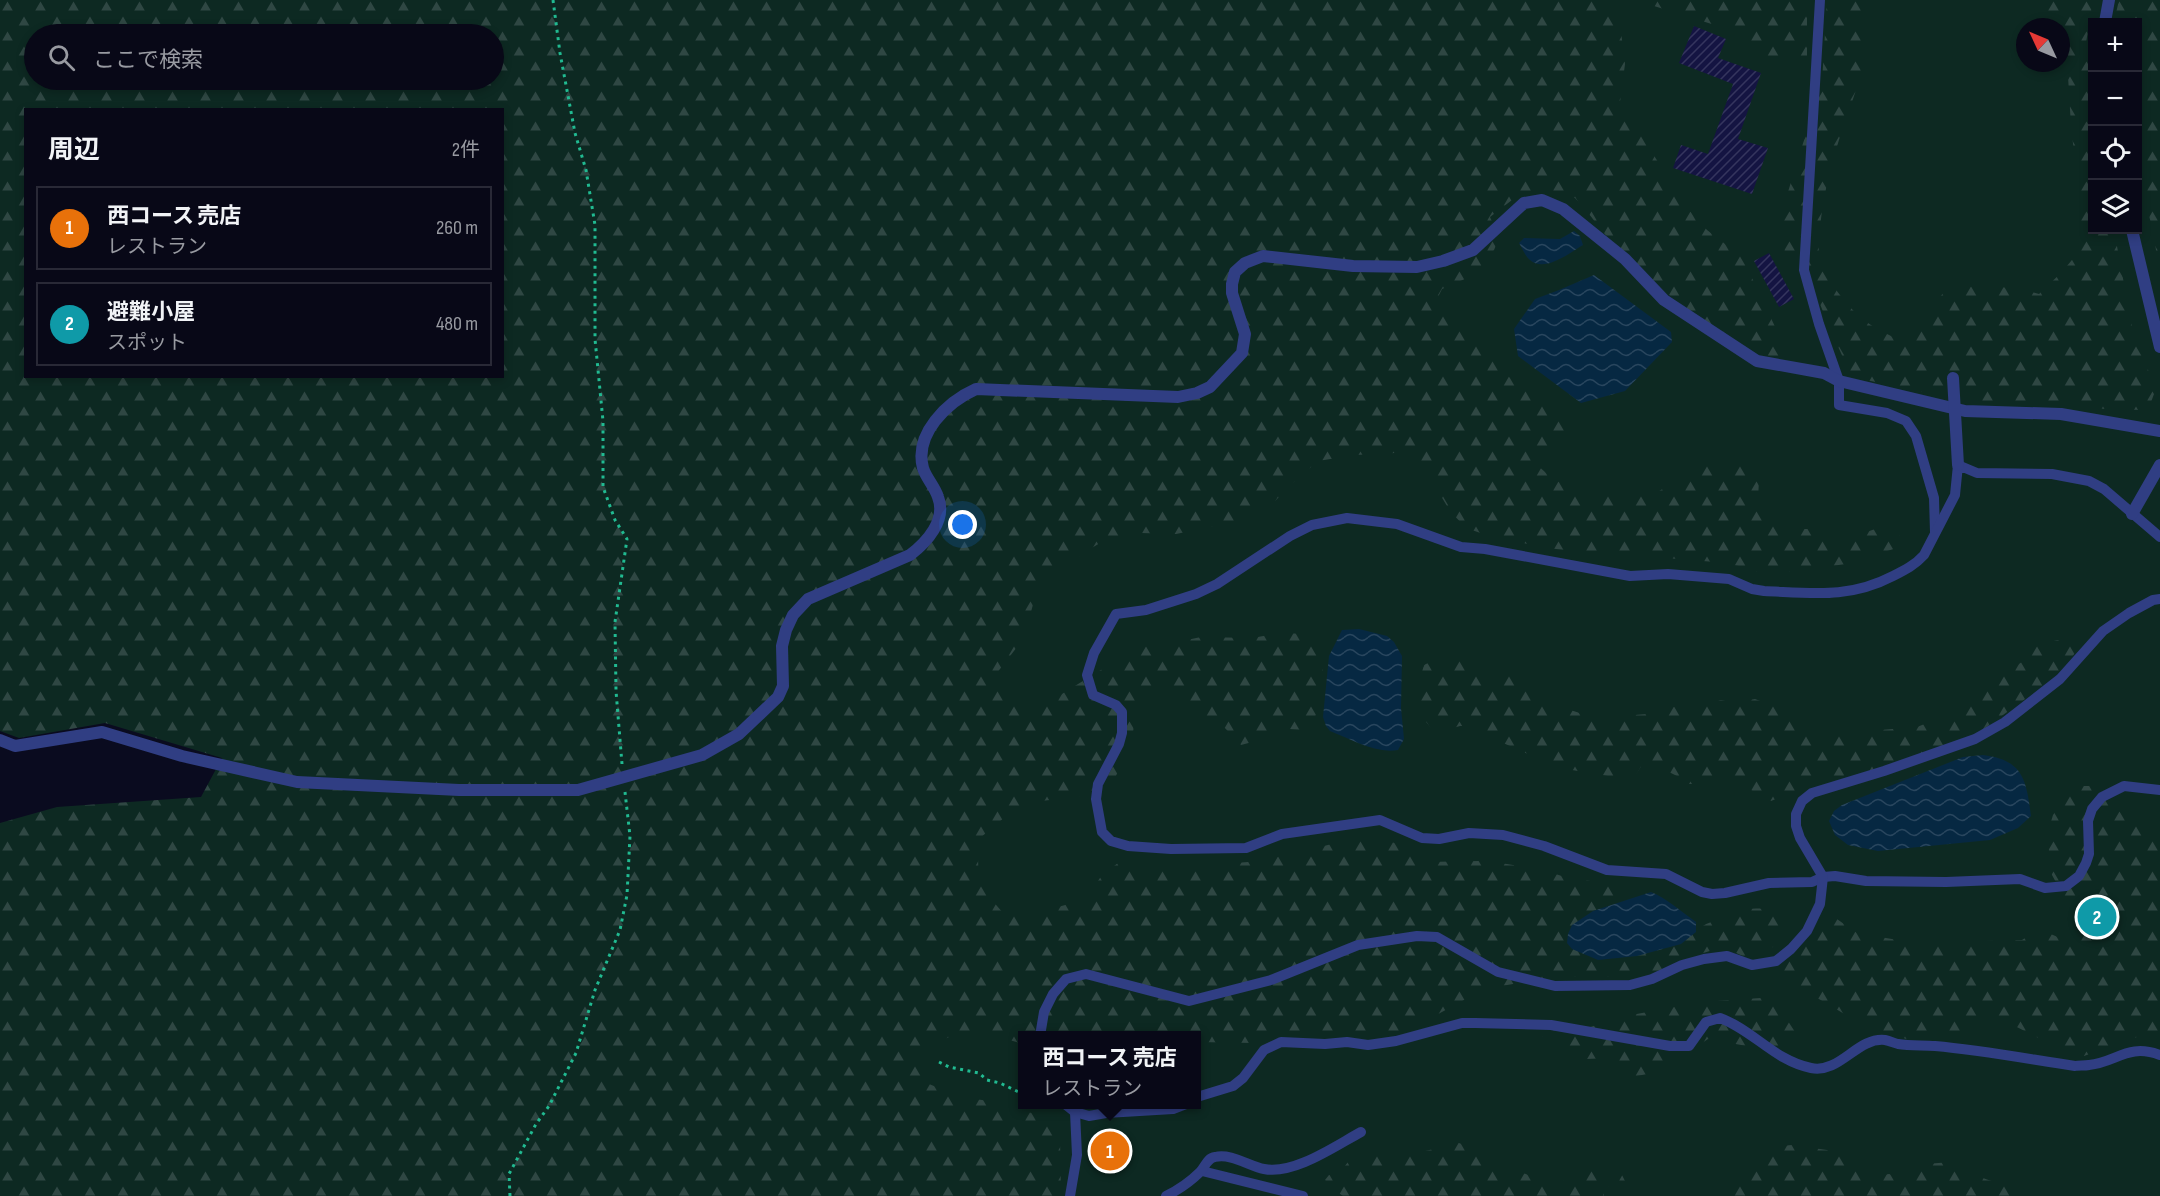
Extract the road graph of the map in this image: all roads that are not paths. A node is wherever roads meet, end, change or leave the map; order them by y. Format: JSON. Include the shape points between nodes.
{"nodes":[{"id":1,"x":1820,"y":0,"type":"edge"},
{"id":2,"x":2109,"y":0,"type":"edge"},
{"id":3,"x":2106,"y":18,"type":"edge"},
{"id":4,"x":2133,"y":234,"type":"edge"},
{"id":5,"x":2160,"y":347,"type":"edge"},
{"id":6,"x":1953,"y":378,"type":"dead end"},
{"id":7,"x":1839,"y":381,"type":"junction"},
{"id":8,"x":2160,"y":431,"type":"edge"},
{"id":9,"x":1958,"y":465,"type":"junction"},
{"id":10,"x":2160,"y":465,"type":"edge"},
{"id":11,"x":2132,"y":514,"type":"junction"},
{"id":12,"x":1935,"y":536,"type":"junction"},
{"id":13,"x":2160,"y":537,"type":"edge"},
{"id":14,"x":2160,"y":600,"type":"edge"},
{"id":15,"x":1117,"y":601,"type":"dead end"},
{"id":16,"x":1116,"y":614,"type":"junction"},
{"id":17,"x":0,"y":740,"type":"edge"},
{"id":18,"x":2160,"y":790,"type":"edge"},
{"id":19,"x":1823,"y":877,"type":"junction"},
{"id":20,"x":1041,"y":1031,"type":"edge"},
{"id":21,"x":2160,"y":1055,"type":"edge"},
{"id":22,"x":1201,"y":1095,"type":"edge"},
{"id":23,"x":1071,"y":1109,"type":"edge"},
{"id":24,"x":1173,"y":1109,"type":"edge"},
{"id":25,"x":1075,"y":1112,"type":"junction"},
{"id":26,"x":1361,"y":1132,"type":"dead end"},
{"id":27,"x":1202,"y":1171,"type":"junction"},
{"id":28,"x":1070,"y":1196,"type":"edge"},
{"id":29,"x":1166,"y":1196,"type":"edge"},
{"id":30,"x":1303,"y":1196,"type":"edge"}],
"edges":[{"from":1,"to":7,"type":"lane","via":[[1804,270]]},
{"from":2,"to":3,"type":"street"},
{"from":4,"to":5,"type":"street"},
{"from":6,"to":9,"type":"street","bridge":true},
{"from":7,"to":8,"type":"street","via":[[1965,411],[2061,414]]},
{"from":7,"to":12,"type":"lane","via":[[1839,405],[1897,416],[1906,421],[1916,436],[1934,498]]},
{"from":7,"to":17,"type":"street","via":[[1824,373],[1757,361],[1664,300],[1624,259],[1563,209],[1542,200],[1524,203],[1473,250],[1418,267],[1353,266],[1263,256],[1245,263],[1235,272],[1232,284],[1245,334],[1242,354],[1210,387],[1197,393],[1178,397],[976,389],[954,403],[925,437],[921,455],[924,470],[938,495],[940,512],[931,534],[910,555],[799,606],[782,646],[783,686],[778,697],[739,734],[702,754],[578,790],[459,790],[297,782],[182,756],[102,732],[15,746]]},
{"from":9,"to":11,"type":"lane","via":[[1977,473],[2052,474],[2089,481]]},
{"from":9,"to":12,"type":"lane","via":[[1955,495]]},
{"from":10,"to":11,"type":"street"},
{"from":11,"to":13,"type":"lane"},
{"from":12,"to":16,"type":"lane","via":[[1917,563],[1867,589],[1842,594],[1764,591],[1729,579],[1668,574],[1630,576],[1461,547],[1397,524],[1347,518],[1312,525],[1290,536],[1196,594],[1146,610]]},
{"from":14,"to":19,"type":"lane","via":[[2129,613],[2103,631],[2060,679],[2006,722],[1975,739],[1812,793],[1802,801],[1796,826]]},
{"from":15,"to":16,"type":"lane"},
{"from":16,"to":19,"type":"lane","via":[[1094,653],[1087,675],[1094,695],[1122,712],[1119,744],[1098,784],[1096,799],[1102,832],[1111,841],[1154,849],[1246,848],[1282,834],[1380,820],[1422,838],[1469,833],[1503,835],[1596,867],[1666,874],[1712,894],[1768,883],[1812,882]]},
{"from":18,"to":19,"type":"lane","via":[[2124,786],[2102,797],[2088,821],[2089,854],[2079,876],[2066,886],[2043,892],[2026,880],[1865,886],[1835,876]]},
{"from":19,"to":20,"type":"lane","via":[[1820,904],[1807,931],[1776,961],[1761,965],[1752,966],[1727,956],[1682,965],[1630,985],[1555,986],[1498,972],[1437,937],[1417,936],[1358,945],[1271,980],[1189,1001],[1086,974],[1066,979],[1044,1012]]},
{"from":21,"to":22,"type":"lane","via":[[2148,1051],[2124,1053],[2091,1065],[2074,1066],[1887,1040],[1866,1044],[1820,1069],[1778,1055],[1748,1031],[1720,1018],[1706,1022],[1689,1046],[1683,1047],[1551,1025],[1462,1023],[1368,1045],[1281,1042],[1264,1050],[1233,1086]]},
{"from":23,"to":25,"type":"lane"},
{"from":24,"to":25,"type":"lane","via":[[1089,1116]]},
{"from":25,"to":28,"type":"lane","via":[[1077,1155]]},
{"from":26,"to":27,"type":"lane","via":[[1280,1171],[1225,1156],[1206,1162]]},
{"from":27,"to":29,"type":"lane"},
{"from":27,"to":30,"type":"lane"}]}
